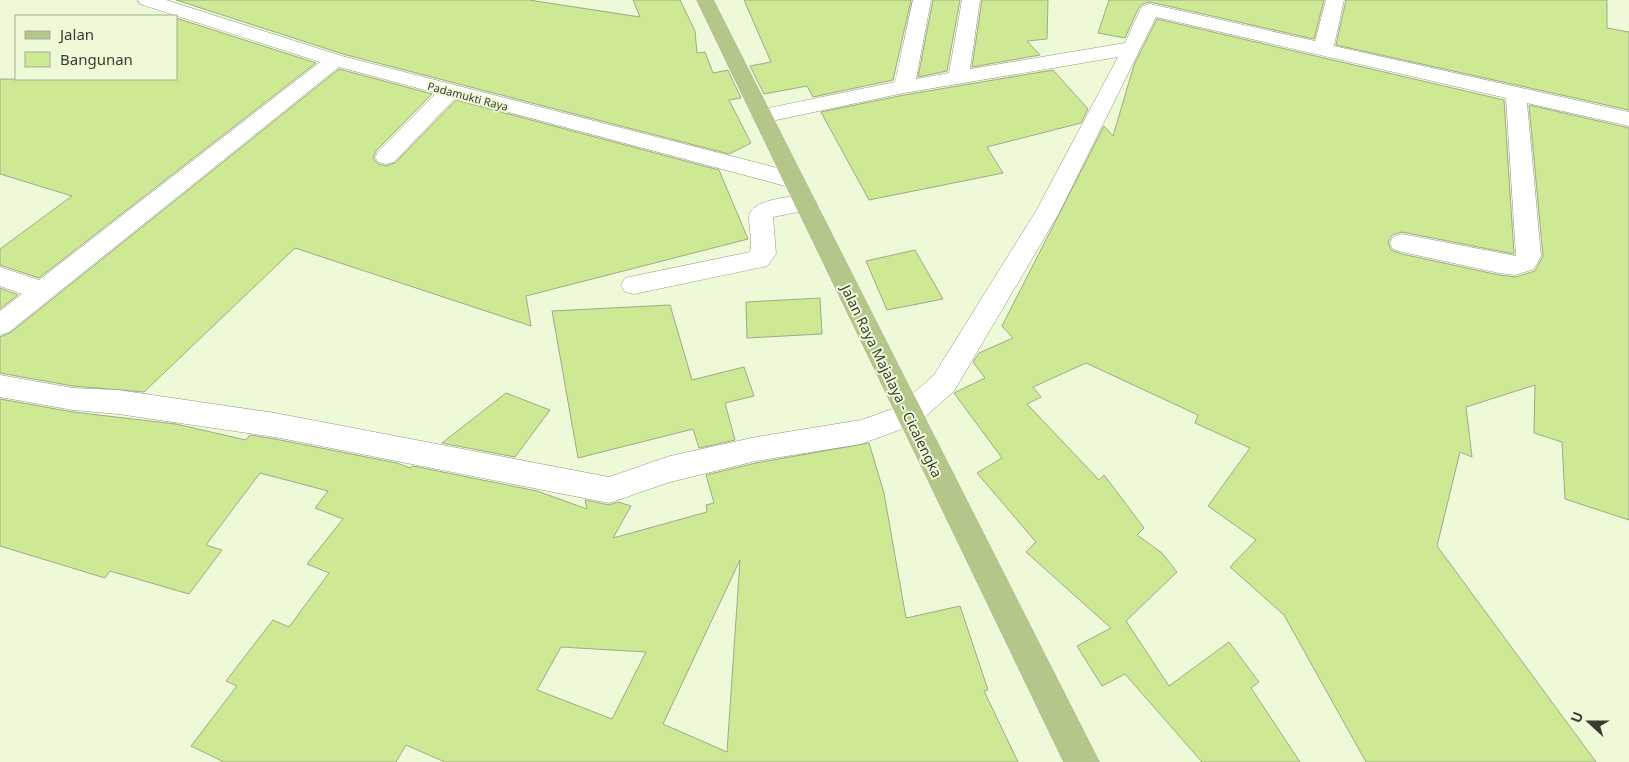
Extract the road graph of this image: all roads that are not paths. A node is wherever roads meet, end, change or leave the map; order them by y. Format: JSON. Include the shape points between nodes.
{"nodes":[{"id":1,"x":147,"y":0,"type":"edge"},
{"id":2,"x":704,"y":0,"type":"edge"},
{"id":3,"x":922,"y":0,"type":"edge"},
{"id":4,"x":971,"y":0,"type":"edge"},
{"id":5,"x":1336,"y":0,"type":"edge"},
{"id":6,"x":1144,"y":5,"type":"edge"},
{"id":7,"x":1133,"y":48,"type":"junction"},
{"id":8,"x":1322,"y":51,"type":"junction"},
{"id":9,"x":335,"y":60,"type":"junction"},
{"id":10,"x":958,"y":78,"type":"junction"},
{"id":11,"x":904,"y":87,"type":"junction"},
{"id":12,"x":450,"y":91,"type":"junction"},
{"id":13,"x":1516,"y":94,"type":"junction"},
{"id":14,"x":762,"y":116,"type":"junction"},
{"id":15,"x":1629,"y":119,"type":"edge"},
{"id":16,"x":386,"y":156,"type":"dead end"},
{"id":17,"x":799,"y":191,"type":"junction"},
{"id":18,"x":1402,"y":243,"type":"dead end"},
{"id":19,"x":0,"y":276,"type":"edge"},
{"id":20,"x":634,"y":285,"type":"dead end"},
{"id":21,"x":43,"y":291,"type":"junction"},
{"id":22,"x":0,"y":325,"type":"edge"},
{"id":23,"x":0,"y":386,"type":"edge"},
{"id":24,"x":908,"y":415,"type":"junction"},
{"id":25,"x":1082,"y":762,"type":"edge"}],
"edges":[{"from":1,"to":9,"type":"street","name":"Padamukti Raya"},
{"from":2,"to":14,"type":"main road","name":"Jalan Raya Majalaya - Cicalengka"},
{"from":3,"to":11,"type":"street"},
{"from":4,"to":10,"type":"street"},
{"from":5,"to":8,"type":"street"},
{"from":6,"to":7,"type":"street"},
{"from":6,"to":8,"type":"street"},
{"from":7,"to":10,"type":"street"},
{"from":7,"to":24,"type":"street","via":[[1047,213],[944,383]]},
{"from":8,"to":13,"type":"street"},
{"from":9,"to":12,"type":"street","name":"Padamukti Raya"},
{"from":9,"to":21,"type":"street"},
{"from":10,"to":11,"type":"street"},
{"from":11,"to":14,"type":"street"},
{"from":12,"to":16,"type":"street"},
{"from":12,"to":17,"type":"street","name":"Padamukti Raya"},
{"from":13,"to":15,"type":"street"},
{"from":13,"to":18,"type":"street","via":[[1529,256],[1525,263],[1515,266],[1499,264]]},
{"from":14,"to":17,"type":"main road","name":"Jalan Raya Majalaya - Cicalengka"},
{"from":17,"to":20,"type":"street","via":[[763,212],[760,218],[764,254],[758,260]]},
{"from":17,"to":24,"type":"main road","name":"Jalan Raya Majalaya - Cicalengka"},
{"from":19,"to":21,"type":"street"},
{"from":21,"to":22,"type":"street"},
{"from":23,"to":24,"type":"street","via":[[73,399],[118,402],[275,424],[609,490],[670,469],[756,449],[861,432]]},
{"from":24,"to":25,"type":"main road","name":"Jalan Raya Majalaya - Cicalengka"}]}
